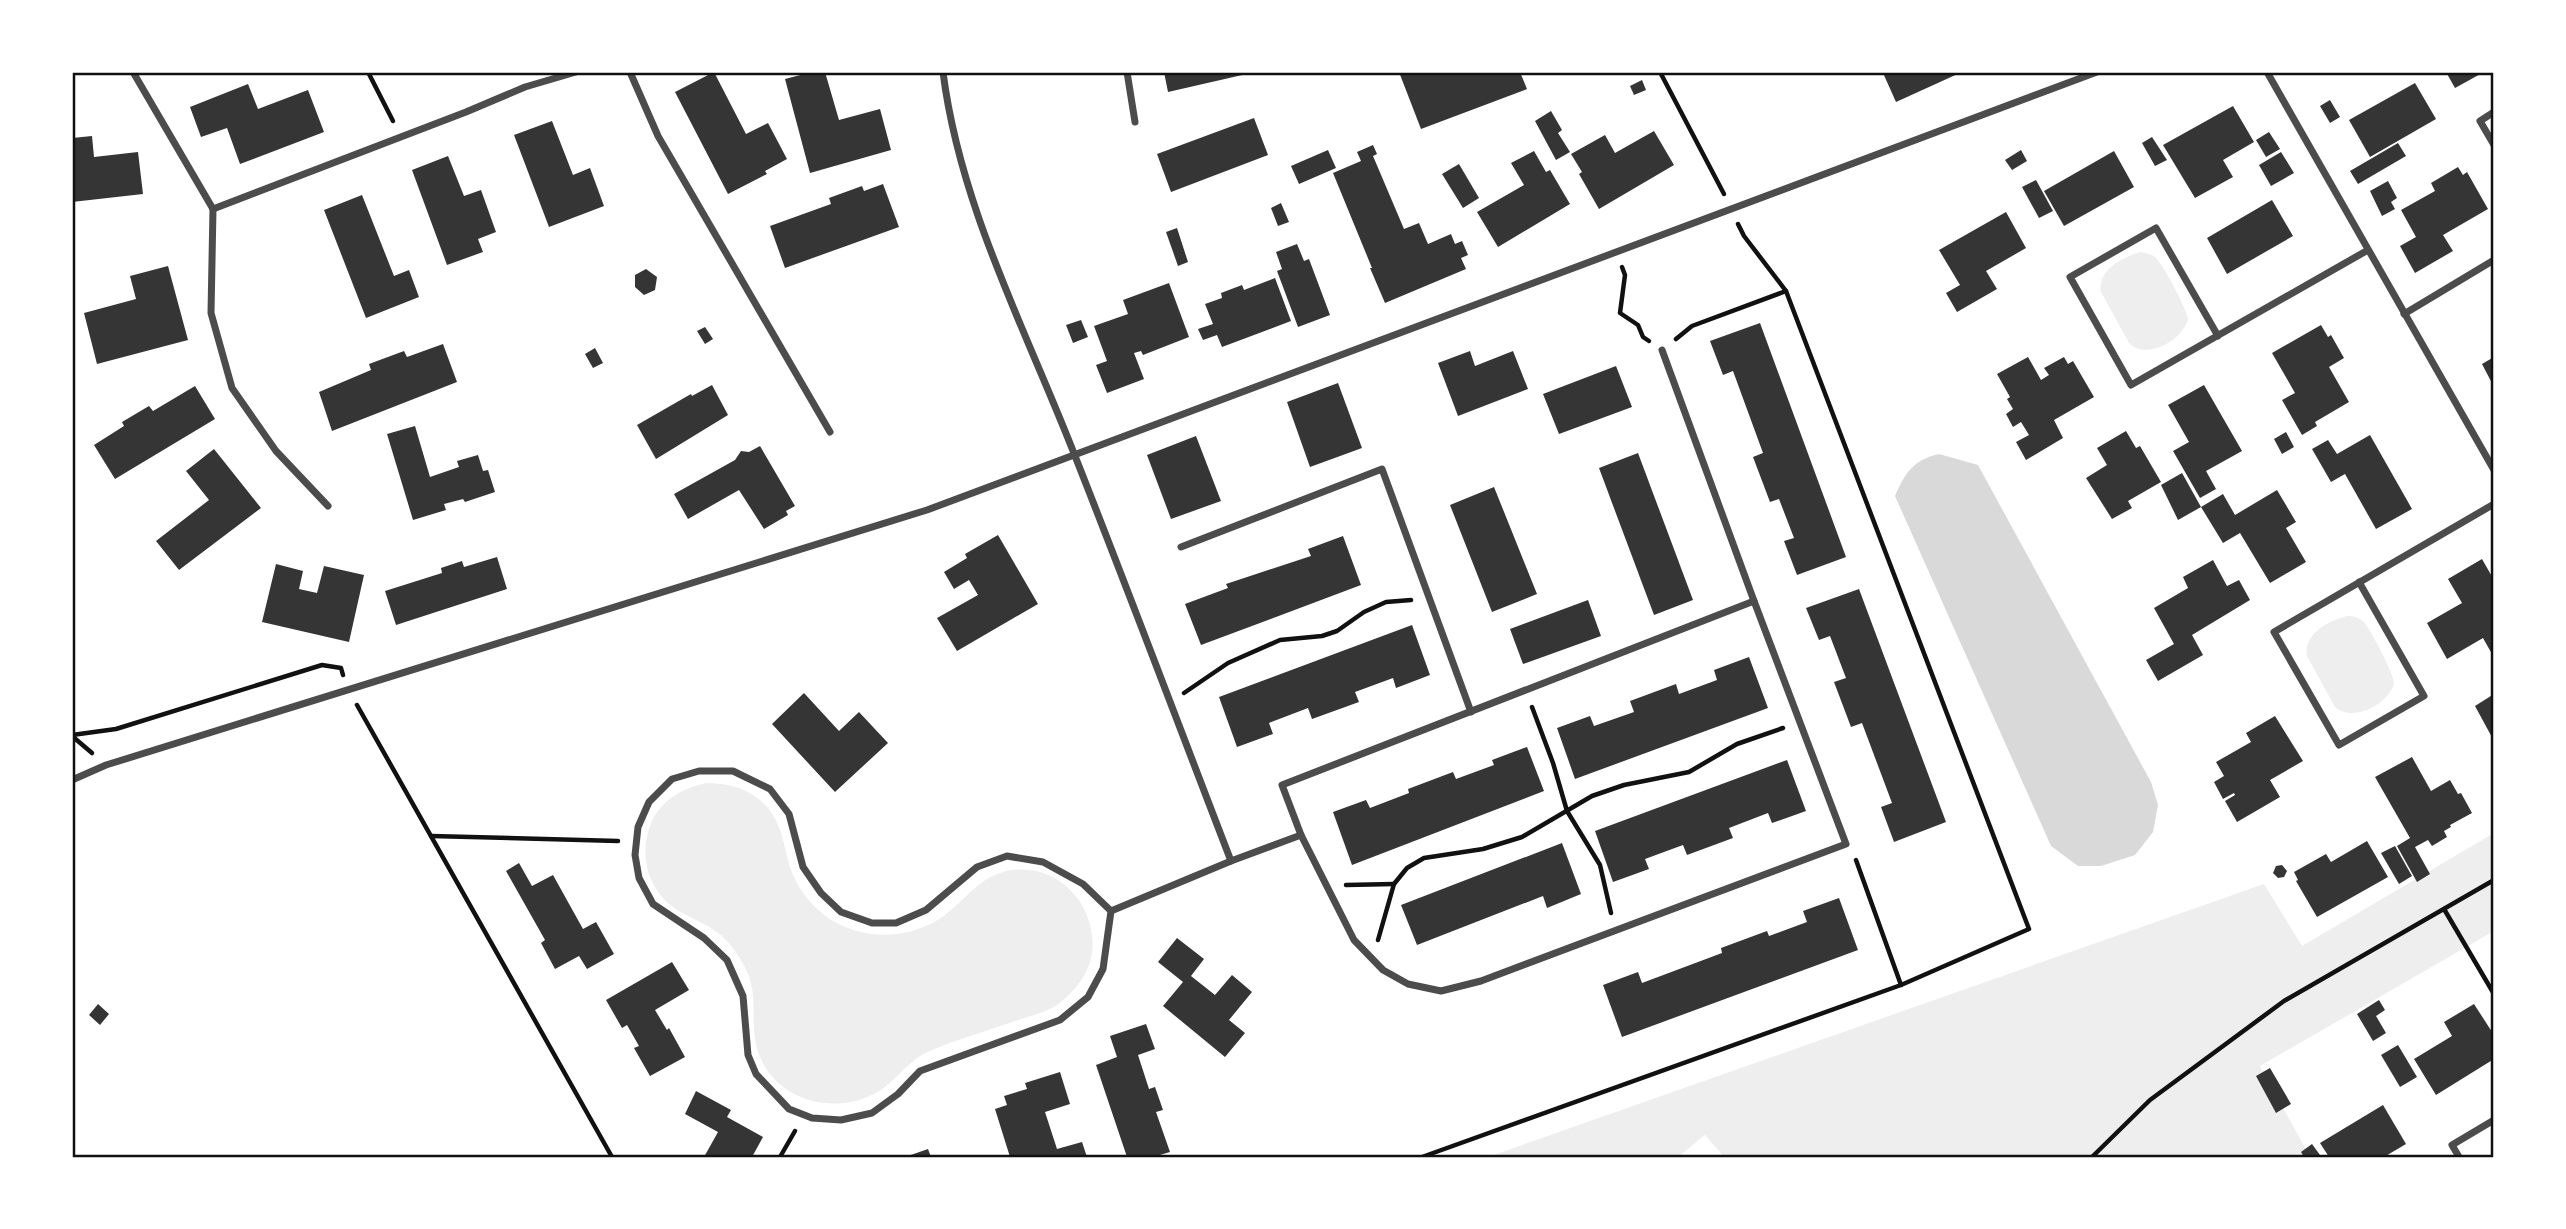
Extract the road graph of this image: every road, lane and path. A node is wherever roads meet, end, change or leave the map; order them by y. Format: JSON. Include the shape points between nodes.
{"nodes":[{"id":1,"x":133,"y":72,"type":"edge"},
{"id":2,"x":368,"y":72,"type":"edge"},
{"id":3,"x":576,"y":72,"type":"edge"},
{"id":4,"x":630,"y":72,"type":"edge"},
{"id":5,"x":943,"y":72,"type":"edge"},
{"id":6,"x":1126,"y":72,"type":"edge"},
{"id":7,"x":1660,"y":72,"type":"edge"},
{"id":8,"x":2097,"y":72,"type":"edge"},
{"id":9,"x":2267,"y":72,"type":"edge"},
{"id":10,"x":2494,"y":112,"type":"edge"},
{"id":11,"x":1135,"y":122,"type":"dead end"},
{"id":12,"x":401,"y":137,"type":"junction"},
{"id":13,"x":2494,"y":145,"type":"edge"},
{"id":14,"x":213,"y":209,"type":"junction"},
{"id":15,"x":1731,"y":209,"type":"junction"},
{"id":16,"x":2368,"y":250,"type":"junction"},
{"id":17,"x":1617,"y":251,"type":"junction"},
{"id":18,"x":2494,"y":260,"type":"edge"},
{"id":19,"x":1786,"y":290,"type":"junction"},
{"id":20,"x":2404,"y":314,"type":"junction"},
{"id":21,"x":2218,"y":336,"type":"junction"},
{"id":22,"x":1662,"y":350,"type":"junction"},
{"id":23,"x":830,"y":432,"type":"dead end"},
{"id":24,"x":1075,"y":455,"type":"junction"},
{"id":25,"x":2494,"y":470,"type":"edge"},
{"id":26,"x":2494,"y":504,"type":"edge"},
{"id":27,"x":328,"y":506,"type":"dead end"},
{"id":28,"x":1181,"y":547,"type":"dead end"},
{"id":29,"x":2359,"y":582,"type":"junction"},
{"id":30,"x":1429,"y":598,"type":"junction"},
{"id":31,"x":1754,"y":601,"type":"junction"},
{"id":32,"x":347,"y":688,"type":"junction"},
{"id":33,"x":1525,"y":690,"type":"junction"},
{"id":34,"x":1169,"y":699,"type":"junction"},
{"id":35,"x":1471,"y":712,"type":"junction"},
{"id":36,"x":1800,"y":722,"type":"junction"},
{"id":37,"x":72,"y":735,"type":"edge"},
{"id":38,"x":72,"y":780,"type":"edge"},
{"id":39,"x":1567,"y":811,"type":"junction"},
{"id":40,"x":1301,"y":835,"type":"junction"},
{"id":41,"x":430,"y":836,"type":"junction"},
{"id":42,"x":636,"y":841,"type":"junction"},
{"id":43,"x":1846,"y":844,"type":"junction"},
{"id":44,"x":1231,"y":861,"type":"junction"},
{"id":45,"x":2494,"y":880,"type":"edge"},
{"id":46,"x":1394,"y":884,"type":"junction"},
{"id":47,"x":1326,"y":886,"type":"junction"},
{"id":48,"x":2444,"y":909,"type":"junction"},
{"id":49,"x":1111,"y":911,"type":"junction"},
{"id":50,"x":1613,"y":931,"type":"junction"},
{"id":51,"x":1368,"y":954,"type":"junction"},
{"id":52,"x":1901,"y":985,"type":"junction"},
{"id":53,"x":2494,"y":994,"type":"edge"},
{"id":54,"x":804,"y":1115,"type":"junction"},
{"id":55,"x":2494,"y":1120,"type":"edge"},
{"id":56,"x":612,"y":1157,"type":"edge"},
{"id":57,"x":780,"y":1157,"type":"edge"},
{"id":58,"x":1422,"y":1157,"type":"edge"},
{"id":59,"x":2092,"y":1157,"type":"edge"},
{"id":60,"x":2459,"y":1157,"type":"edge"}],
"edges":[{"from":1,"to":14,"type":"street"},
{"from":2,"to":12,"type":"path"},
{"from":3,"to":12,"type":"street","via":[[525,87]]},
{"from":4,"to":23,"type":"street","via":[[658,136]]},
{"from":5,"to":24,"type":"street","via":[[947,107],[977,215]]},
{"from":6,"to":11,"type":"street"},
{"from":7,"to":15,"type":"path"},
{"from":8,"to":15,"type":"street"},
{"from":9,"to":16,"type":"street"},
{"from":10,"to":13,"type":"street","via":[[2480,121]]},
{"from":12,"to":14,"type":"street"},
{"from":14,"to":27,"type":"street","via":[[211,313],[232,388],[276,451]]},
{"from":15,"to":17,"type":"street"},
{"from":15,"to":19,"type":"path","via":[[1744,236]]},
{"from":16,"to":20,"type":"street"},
{"from":16,"to":21,"type":"street"},
{"from":17,"to":22,"type":"path","via":[[1625,275],[1620,313]]},
{"from":17,"to":24,"type":"street"},
{"from":18,"to":20,"type":"street"},
{"from":19,"to":22,"type":"path","via":[[1692,326]]},
{"from":19,"to":52,"type":"path","via":[[2029,929]]},
{"from":20,"to":25,"type":"street"},
{"from":21,"to":21,"type":"street","via":[[2131,385],[2070,277],[2156,228]]},
{"from":22,"to":31,"type":"street"},
{"from":24,"to":32,"type":"street","via":[[927,510]]},
{"from":24,"to":34,"type":"street"},
{"from":26,"to":29,"type":"street"},
{"from":28,"to":30,"type":"street","via":[[1382,469]]},
{"from":29,"to":29,"type":"street","via":[[2274,632],[2339,745],[2424,696]]},
{"from":30,"to":34,"type":"path","via":[[1386,602],[1337,631],[1280,640],[1228,663]]},
{"from":30,"to":35,"type":"street"},
{"from":31,"to":33,"type":"street"},
{"from":31,"to":36,"type":"street"},
{"from":32,"to":37,"type":"path","via":[[341,668],[322,665],[116,729]]},
{"from":32,"to":38,"type":"street"},
{"from":32,"to":41,"type":"path"},
{"from":33,"to":35,"type":"street"},
{"from":33,"to":39,"type":"path"},
{"from":34,"to":44,"type":"street"},
{"from":35,"to":40,"type":"street","via":[[1282,785]]},
{"from":36,"to":39,"type":"path","via":[[1737,744],[1689,772],[1624,785]]},
{"from":36,"to":43,"type":"street"},
{"from":39,"to":46,"type":"path","via":[[1522,837],[1483,849],[1424,858],[1408,867]]},
{"from":39,"to":50,"type":"path","via":[[1600,865]]},
{"from":40,"to":44,"type":"street"},
{"from":40,"to":47,"type":"street"},
{"from":41,"to":42,"type":"path"},
{"from":41,"to":56,"type":"path"},
{"from":42,"to":49,"type":"street","via":[[649,802],[672,779],[699,771],[733,771],[770,789],[789,814],[803,867],[841,912],[872,923],[896,923],[926,910],[977,867],[1007,856],[1043,862],[1083,884]]},
{"from":42,"to":54,"type":"street","via":[[639,878],[653,904],[704,938],[727,960],[743,996],[748,1055],[756,1074],[789,1109]]},
{"from":43,"to":50,"type":"street"},
{"from":43,"to":52,"type":"path"},
{"from":44,"to":49,"type":"street"},
{"from":45,"to":48,"type":"path"},
{"from":46,"to":47,"type":"path"},
{"from":46,"to":51,"type":"path","via":[[1379,940]]},
{"from":47,"to":51,"type":"street","via":[[1354,940]]},
{"from":48,"to":53,"type":"path"},
{"from":48,"to":59,"type":"path","via":[[2284,1001],[2150,1100]]},
{"from":49,"to":54,"type":"street","via":[[1103,970],[1088,997],[1060,1020],[920,1071],[872,1113],[841,1120]]},
{"from":50,"to":51,"type":"street","via":[[1481,981],[1441,991],[1408,984],[1383,970]]},
{"from":52,"to":58,"type":"path"},
{"from":54,"to":57,"type":"path"},
{"from":55,"to":60,"type":"street","via":[[2452,1145]]}]}
